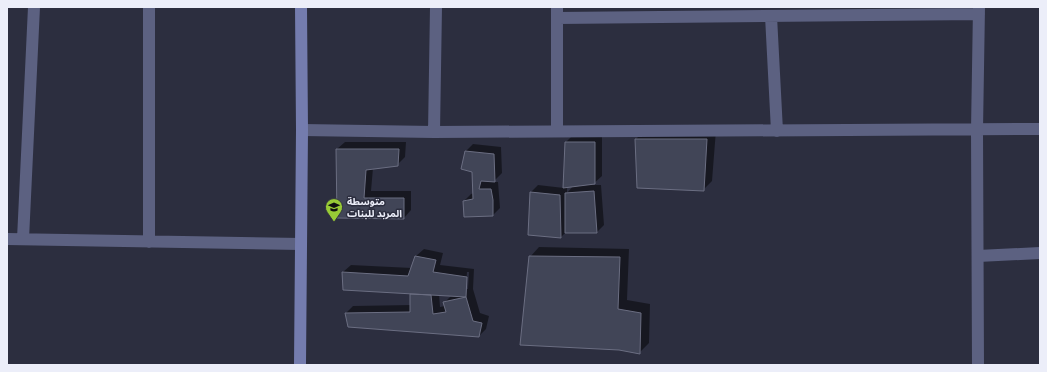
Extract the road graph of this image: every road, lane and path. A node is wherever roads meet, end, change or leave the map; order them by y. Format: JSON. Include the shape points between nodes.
{"nodes":[{"id":1,"x":34,"y":7,"type":"edge"},
{"id":2,"x":149,"y":7,"type":"edge"},
{"id":3,"x":301,"y":7,"type":"edge"},
{"id":4,"x":436,"y":7,"type":"edge"},
{"id":5,"x":846,"y":11,"type":"edge"},
{"id":6,"x":979,"y":11,"type":"edge"},
{"id":7,"x":673,"y":12,"type":"edge"},
{"id":8,"x":756,"y":12,"type":"edge"},
{"id":9,"x":557,"y":13,"type":"edge"},
{"id":10,"x":771,"y":16,"type":"junction"},
{"id":11,"x":302,"y":130,"type":"junction"},
{"id":12,"x":977,"y":130,"type":"junction"},
{"id":13,"x":1040,"y":130,"type":"edge"},
{"id":14,"x":557,"y":131,"type":"junction"},
{"id":15,"x":777,"y":131,"type":"junction"},
{"id":16,"x":434,"y":132,"type":"junction"},
{"id":17,"x":7,"y":239,"type":"edge"},
{"id":18,"x":23,"y":239,"type":"junction"},
{"id":19,"x":149,"y":242,"type":"junction"},
{"id":20,"x":301,"y":244,"type":"junction"},
{"id":21,"x":1040,"y":253,"type":"edge"},
{"id":22,"x":978,"y":256,"type":"junction"},
{"id":23,"x":300,"y":365,"type":"edge"},
{"id":24,"x":978,"y":365,"type":"edge"}],
"edges":[{"from":1,"to":18,"type":"street"},
{"from":2,"to":19,"type":"street"},
{"from":3,"to":11,"type":"street"},
{"from":4,"to":16,"type":"street"},
{"from":5,"to":6,"type":"street"},
{"from":5,"to":10,"type":"street"},
{"from":6,"to":12,"type":"street"},
{"from":7,"to":8,"type":"street"},
{"from":7,"to":9,"type":"street"},
{"from":8,"to":10,"type":"street"},
{"from":9,"to":14,"type":"street"},
{"from":10,"to":15,"type":"street"},
{"from":11,"to":16,"type":"street"},
{"from":11,"to":20,"type":"street"},
{"from":12,"to":13,"type":"street"},
{"from":12,"to":15,"type":"street"},
{"from":12,"to":22,"type":"street"},
{"from":14,"to":15,"type":"street"},
{"from":14,"to":16,"type":"street"},
{"from":17,"to":18,"type":"street"},
{"from":18,"to":19,"type":"street"},
{"from":19,"to":20,"type":"street"},
{"from":20,"to":23,"type":"street"},
{"from":21,"to":22,"type":"street"},
{"from":22,"to":24,"type":"street"}]}
